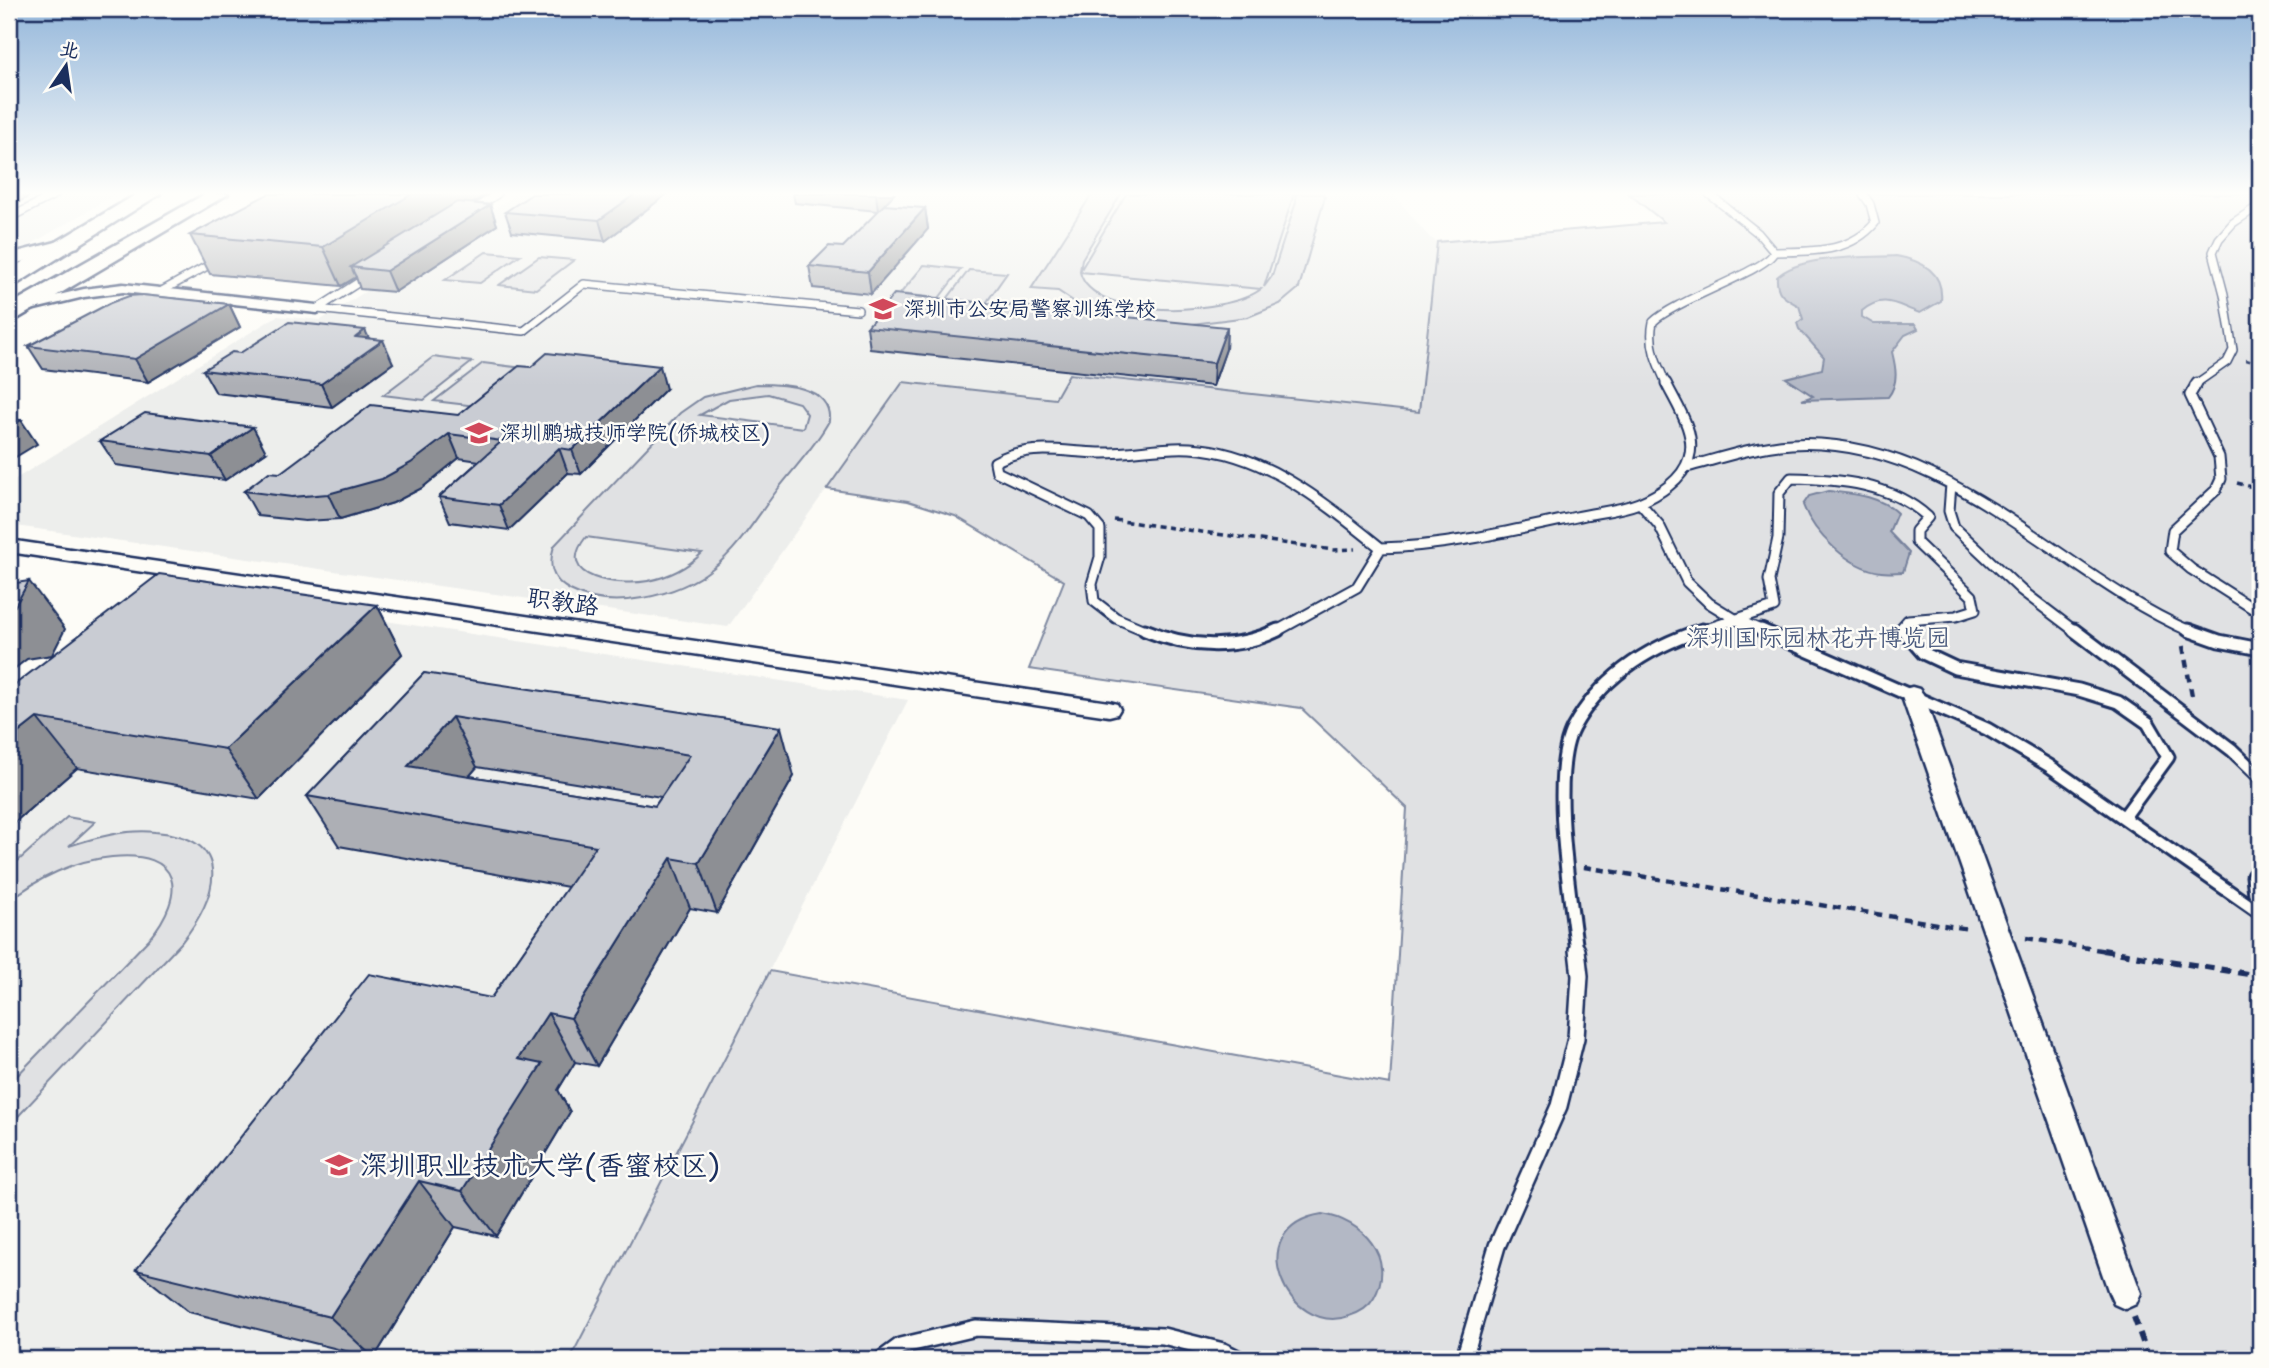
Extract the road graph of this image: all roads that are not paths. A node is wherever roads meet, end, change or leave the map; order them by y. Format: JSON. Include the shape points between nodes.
{"nodes":[{"id":1,"x":47,"y":258,"type":"edge"},
{"id":2,"x":221,"y":258,"type":"edge"},
{"id":3,"x":1772,"y":258,"type":"edge"},
{"id":4,"x":2215,"y":258,"type":"edge"},
{"id":5,"x":103,"y":259,"type":"joint"},
{"id":6,"x":373,"y":273,"type":"edge"},
{"id":7,"x":9,"y":279,"type":"edge"},
{"id":8,"x":123,"y":288,"type":"junction"},
{"id":9,"x":160,"y":292,"type":"junction"},
{"id":10,"x":317,"y":309,"type":"junction"},
{"id":11,"x":858,"y":310,"type":"dead end"},
{"id":12,"x":13,"y":311,"type":"edge"},
{"id":13,"x":1688,"y":467,"type":"junction"},
{"id":14,"x":1951,"y":484,"type":"junction"},
{"id":15,"x":1640,"y":503,"type":"junction"},
{"id":16,"x":9,"y":546,"type":"edge"},
{"id":17,"x":1381,"y":548,"type":"junction"},
{"id":18,"x":2260,"y":613,"type":"edge"},
{"id":19,"x":1735,"y":619,"type":"junction"},
{"id":20,"x":2260,"y":649,"type":"edge"},
{"id":21,"x":1912,"y":694,"type":"junction"},
{"id":22,"x":1109,"y":709,"type":"dead end"},
{"id":23,"x":2260,"y":777,"type":"edge"},
{"id":24,"x":2124,"y":817,"type":"junction"},
{"id":25,"x":2260,"y":867,"type":"edge"},
{"id":26,"x":2260,"y":900,"type":"edge"},
{"id":27,"x":2260,"y":913,"type":"edge"},
{"id":28,"x":2125,"y":1293,"type":"road end"},
{"id":29,"x":882,"y":1359,"type":"edge"},
{"id":30,"x":1240,"y":1359,"type":"edge"},
{"id":31,"x":1464,"y":1359,"type":"edge"}],
"edges":[{"from":1,"to":7,"type":"main road"},
{"from":2,"to":9,"type":"lane"},
{"from":3,"to":13,"type":"lane","via":[[1675,306],[1651,324],[1655,356],[1692,449]]},
{"from":4,"to":18,"type":"lane","via":[[2233,350],[2227,362],[2194,385],[2190,395],[2219,457],[2221,479],[2216,490],[2174,530],[2171,551]]},
{"from":5,"to":8,"type":"street","via":[[101,271],[106,279]]},
{"from":5,"to":12,"type":"main road"},
{"from":6,"to":10,"type":"lane"},
{"from":8,"to":9,"type":"street"},
{"from":8,"to":12,"type":"street"},
{"from":9,"to":10,"type":"street"},
{"from":10,"to":11,"type":"lane","via":[[524,331],[584,284]]},
{"from":13,"to":14,"type":"lane","via":[[1806,444],[1875,453]]},
{"from":13,"to":15,"type":"lane"},
{"from":14,"to":20,"type":"lane","via":[[2021,523],[2180,628],[2229,646]]},
{"from":14,"to":23,"type":"lane","via":[[1949,511],[1954,527],[2021,590],[2197,723]]},
{"from":15,"to":17,"type":"lane","via":[[1438,545]]},
{"from":15,"to":19,"type":"lane","via":[[1659,525],[1686,582]]},
{"from":16,"to":22,"type":"street","name":"职教路"},
{"from":17,"to":17,"type":"lane","via":[[1357,587],[1262,638],[1219,648],[1157,635],[1116,618],[1094,601],[1100,528],[1090,516],[997,472],[995,462],[1007,453],[1026,450],[1218,451],[1263,467],[1327,504]]},
{"from":19,"to":21,"type":"lane"},
{"from":19,"to":24,"type":"lane","via":[[1774,607],[1769,580],[1778,538],[1779,493],[1791,478],[1826,478],[1916,503],[1928,517],[1916,531],[1916,542],[1972,596],[1975,610],[1908,620],[1901,628],[1907,642],[1945,666],[2104,696],[2140,714],[2163,741],[2168,757]]},
{"from":19,"to":31,"type":"lane","via":[[1640,655],[1603,686],[1572,730],[1562,779],[1566,864],[1580,976],[1576,1038],[1559,1106],[1497,1246]]},
{"from":21,"to":24,"type":"lane","via":[[1987,729]]},
{"from":21,"to":28,"type":"street"},
{"from":24,"to":27,"type":"lane"},
{"from":25,"to":26,"type":"lane","via":[[2253,876]]},
{"from":29,"to":30,"type":"lane","via":[[901,1346],[976,1328],[1163,1336]]}]}
